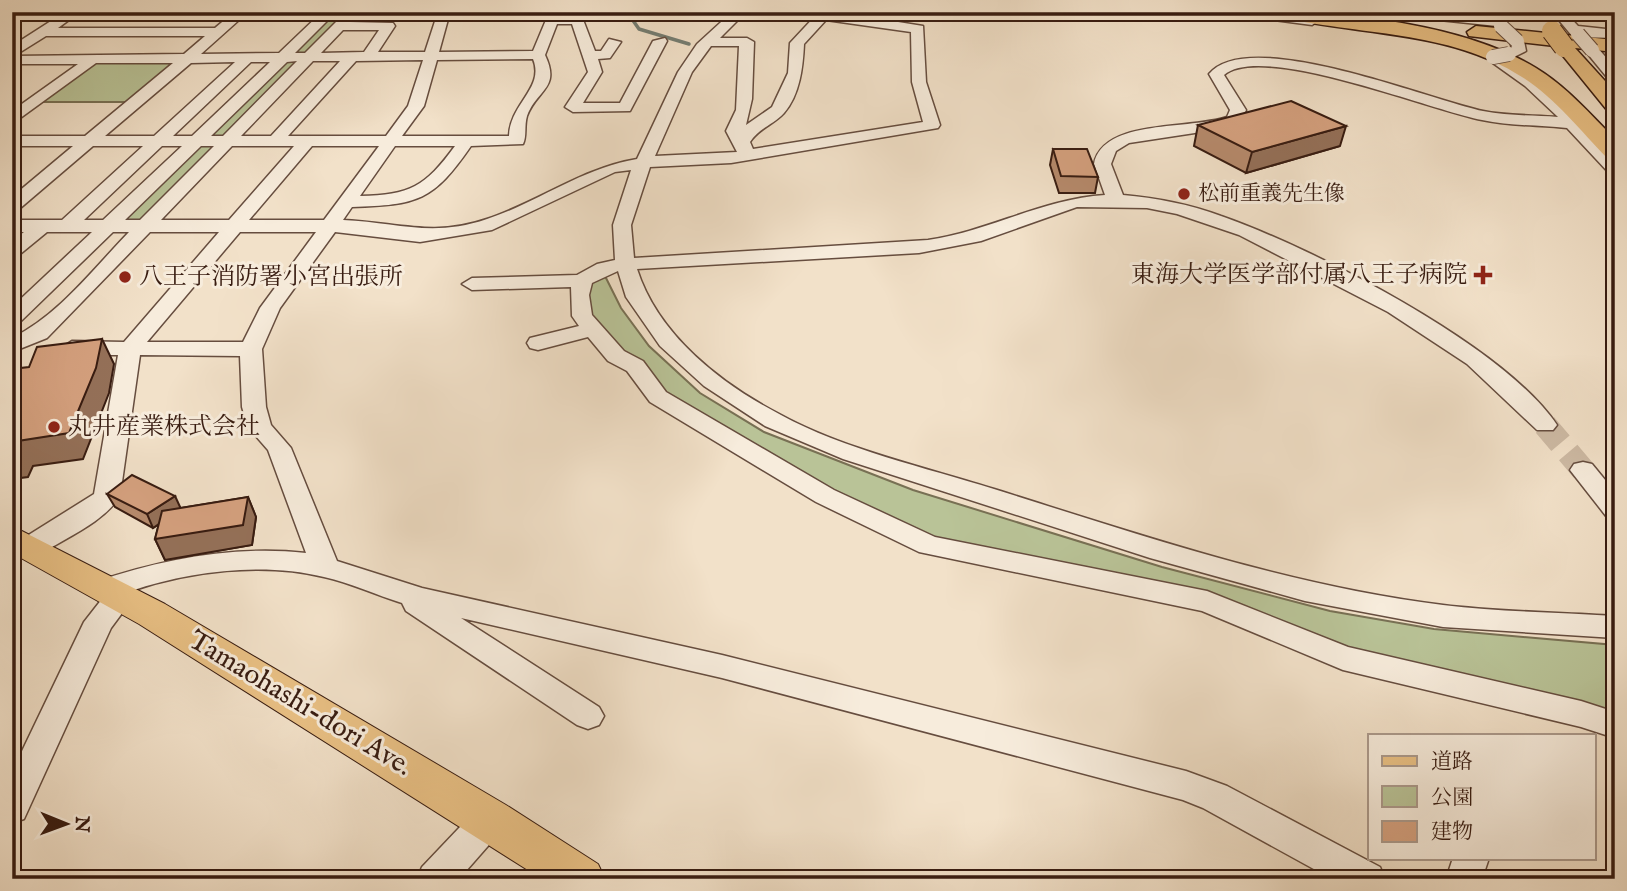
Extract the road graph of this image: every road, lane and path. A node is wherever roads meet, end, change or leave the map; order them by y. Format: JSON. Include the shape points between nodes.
{"nodes":[{"id":1,"x":74,"y":12,"type":"edge"},
{"id":2,"x":242,"y":12,"type":"edge"},
{"id":3,"x":354,"y":12,"type":"edge"},
{"id":4,"x":444,"y":12,"type":"edge"},
{"id":5,"x":740,"y":12,"type":"edge"},
{"id":6,"x":1282,"y":12,"type":"edge"},
{"id":7,"x":1300,"y":12,"type":"edge"},
{"id":8,"x":1338,"y":12,"type":"edge"},
{"id":9,"x":1401,"y":12,"type":"edge"},
{"id":10,"x":1249,"y":13,"type":"edge"},
{"id":11,"x":827,"y":14,"type":"edge"},
{"id":12,"x":551,"y":16,"type":"edge"},
{"id":13,"x":335,"y":19,"type":"edge"},
{"id":14,"x":1534,"y":26,"type":"edge"},
{"id":15,"x":43,"y":32,"type":"junction"},
{"id":16,"x":218,"y":32,"type":"junction"},
{"id":17,"x":1615,"y":34,"type":"edge"},
{"id":18,"x":614,"y":42,"type":"dead end"},
{"id":19,"x":1615,"y":44,"type":"edge"},
{"id":20,"x":704,"y":45,"type":"junction"},
{"id":21,"x":12,"y":52,"type":"edge"},
{"id":22,"x":1594,"y":52,"type":"junction"},
{"id":23,"x":538,"y":55,"type":"junction"},
{"id":24,"x":587,"y":55,"type":"junction"},
{"id":25,"x":1615,"y":56,"type":"edge"},
{"id":26,"x":430,"y":57,"type":"junction"},
{"id":27,"x":1492,"y":57,"type":"junction"},
{"id":28,"x":359,"y":58,"type":"junction"},
{"id":29,"x":12,"y":60,"type":"edge"},
{"id":30,"x":93,"y":60,"type":"junction"},
{"id":31,"x":185,"y":60,"type":"junction"},
{"id":32,"x":245,"y":60,"type":"junction"},
{"id":33,"x":281,"y":60,"type":"junction"},
{"id":34,"x":307,"y":60,"type":"junction"},
{"id":35,"x":1615,"y":78,"type":"edge"},
{"id":36,"x":1615,"y":105,"type":"edge"},
{"id":37,"x":57,"y":110,"type":"dead end"},
{"id":38,"x":18,"y":115,"type":"edge"},
{"id":39,"x":1570,"y":123,"type":"junction"},
{"id":40,"x":1615,"y":132,"type":"edge"},
{"id":41,"x":89,"y":140,"type":"junction"},
{"id":42,"x":159,"y":140,"type":"junction"},
{"id":43,"x":198,"y":140,"type":"junction"},
{"id":44,"x":230,"y":140,"type":"junction"},
{"id":45,"x":276,"y":140,"type":"junction"},
{"id":46,"x":390,"y":140,"type":"junction"},
{"id":47,"x":467,"y":140,"type":"junction"},
{"id":48,"x":12,"y":141,"type":"edge"},
{"id":49,"x":307,"y":141,"type":"junction"},
{"id":50,"x":744,"y":148,"type":"junction"},
{"id":51,"x":1604,"y":151,"type":"edge"},
{"id":52,"x":645,"y":162,"type":"junction"},
{"id":53,"x":1615,"y":169,"type":"edge"},
{"id":54,"x":1116,"y":201,"type":"junction"},
{"id":55,"x":346,"y":202,"type":"junction"},
{"id":56,"x":12,"y":206,"type":"edge"},
{"id":57,"x":12,"y":226,"type":"edge"},
{"id":58,"x":41,"y":227,"type":"junction"},
{"id":59,"x":66,"y":227,"type":"junction"},
{"id":60,"x":108,"y":227,"type":"junction"},
{"id":61,"x":145,"y":227,"type":"junction"},
{"id":62,"x":326,"y":227,"type":"junction"},
{"id":63,"x":234,"y":228,"type":"junction"},
{"id":64,"x":12,"y":251,"type":"edge"},
{"id":65,"x":625,"y":264,"type":"junction"},
{"id":66,"x":582,"y":281,"type":"junction"},
{"id":67,"x":50,"y":282,"type":"junction"},
{"id":68,"x":91,"y":282,"type":"junction"},
{"id":69,"x":472,"y":284,"type":"dead end"},
{"id":70,"x":12,"y":319,"type":"edge"},
{"id":71,"x":593,"y":329,"type":"junction"},
{"id":72,"x":538,"y":343,"type":"dead end"},
{"id":73,"x":12,"y":347,"type":"edge"},
{"id":74,"x":130,"y":348,"type":"junction"},
{"id":75,"x":251,"y":349,"type":"junction"},
{"id":76,"x":1545,"y":425,"type":"tunnel mouth"},
{"id":77,"x":1583,"y":470,"type":"tunnel mouth"},
{"id":78,"x":1611,"y":501,"type":"edge"},
{"id":79,"x":21,"y":543,"type":"edge"},
{"id":80,"x":325,"y":566,"type":"junction"},
{"id":81,"x":113,"y":593,"type":"junction"},
{"id":82,"x":406,"y":596,"type":"junction"},
{"id":83,"x":1615,"y":627,"type":"edge"},
{"id":84,"x":588,"y":716,"type":"dead end"},
{"id":85,"x":1615,"y":725,"type":"edge"},
{"id":86,"x":12,"y":808,"type":"edge"},
{"id":87,"x":490,"y":819,"type":"junction"},
{"id":88,"x":1470,"y":860,"type":"edge"},
{"id":89,"x":435,"y":879,"type":"edge"},
{"id":90,"x":582,"y":879,"type":"edge"},
{"id":91,"x":1367,"y":879,"type":"edge"},
{"id":92,"x":1464,"y":879,"type":"edge"}],
"edges":[{"from":1,"to":15,"type":"street"},
{"from":2,"to":16,"type":"street"},
{"from":3,"to":13,"type":"street"},
{"from":4,"to":26,"type":"street"},
{"from":5,"to":20,"type":"street"},
{"from":6,"to":51,"type":"highway","via":[[1430,35],[1491,52],[1544,83]]},
{"from":7,"to":19,"type":"highway"},
{"from":8,"to":19,"type":"highway"},
{"from":9,"to":14,"type":"street"},
{"from":10,"to":27,"type":"street","via":[[1410,36]]},
{"from":11,"to":50,"type":"street","via":[[797,43],[795,73],[778,110],[750,129]]},
{"from":11,"to":50,"type":"street","via":[[918,29],[919,82],[932,125]]},
{"from":12,"to":23,"type":"street"},
{"from":12,"to":24,"type":"street","via":[[577,20]]},
{"from":13,"to":28,"type":"street","via":[[388,26]]},
{"from":13,"to":33,"type":"street"},
{"from":13,"to":34,"type":"street"},
{"from":14,"to":17,"type":"street"},
{"from":14,"to":22,"type":"street","bridge":true},
{"from":14,"to":27,"type":"street","bridge":true,"via":[[1520,51]]},
{"from":14,"to":36,"type":"highway"},
{"from":14,"to":40,"type":"highway"},
{"from":15,"to":16,"type":"street"},
{"from":15,"to":21,"type":"street"},
{"from":16,"to":31,"type":"street"},
{"from":18,"to":24,"type":"street","via":[[605,55]]},
{"from":20,"to":24,"type":"street","via":[[667,45],[625,108],[573,107],[595,72]]},
{"from":20,"to":50,"type":"street","via":[[747,42],[742,57],[744,118],[734,131]]},
{"from":20,"to":52,"type":"street","via":[[685,72]]},
{"from":22,"to":25,"type":"street"},
{"from":22,"to":35,"type":"street"},
{"from":23,"to":26,"type":"street"},
{"from":23,"to":47,"type":"street","via":[[545,73],[519,120],[517,141]]},
{"from":26,"to":28,"type":"street"},
{"from":26,"to":46,"type":"street","via":[[415,106]]},
{"from":27,"to":39,"type":"street","via":[[1528,81]]},
{"from":28,"to":34,"type":"street"},
{"from":28,"to":45,"type":"street"},
{"from":29,"to":30,"type":"street"},
{"from":30,"to":31,"type":"street"},
{"from":30,"to":38,"type":"street"},
{"from":31,"to":32,"type":"street"},
{"from":31,"to":41,"type":"street"},
{"from":32,"to":33,"type":"street"},
{"from":32,"to":42,"type":"street"},
{"from":33,"to":34,"type":"street"},
{"from":33,"to":43,"type":"street"},
{"from":34,"to":44,"type":"street"},
{"from":37,"to":38,"type":"street"},
{"from":39,"to":51,"type":"street"},
{"from":39,"to":54,"type":"street","via":[[1484,116],[1302,66],[1245,61],[1216,74],[1238,110],[1234,120],[1215,127],[1133,136],[1111,148],[1103,166]]},
{"from":41,"to":42,"type":"street"},
{"from":41,"to":48,"type":"street"},
{"from":41,"to":56,"type":"street"},
{"from":42,"to":43,"type":"street"},
{"from":42,"to":59,"type":"street"},
{"from":43,"to":44,"type":"street"},
{"from":43,"to":60,"type":"street"},
{"from":44,"to":45,"type":"street"},
{"from":44,"to":61,"type":"street"},
{"from":45,"to":49,"type":"street"},
{"from":46,"to":47,"type":"street"},
{"from":46,"to":49,"type":"street"},
{"from":46,"to":55,"type":"street"},
{"from":47,"to":55,"type":"street","via":[[422,193]]},
{"from":49,"to":63,"type":"street"},
{"from":50,"to":52,"type":"street","via":[[731,158]]},
{"from":51,"to":53,"type":"street"},
{"from":52,"to":62,"type":"street","via":[[611,168],[492,224],[457,232],[421,236]]},
{"from":52,"to":65,"type":"street","via":[[622,225]]},
{"from":54,"to":65,"type":"street","via":[[1048,208],[982,235],[919,247]]},
{"from":54,"to":76,"type":"street","via":[[1184,209],[1257,234],[1391,304],[1445,338],[1500,378]]},
{"from":55,"to":62,"type":"street"},
{"from":57,"to":58,"type":"street"},
{"from":58,"to":59,"type":"street"},
{"from":58,"to":64,"type":"street"},
{"from":59,"to":60,"type":"street"},
{"from":60,"to":61,"type":"street"},
{"from":60,"to":67,"type":"street"},
{"from":61,"to":63,"type":"street"},
{"from":61,"to":68,"type":"street"},
{"from":62,"to":63,"type":"street"},
{"from":62,"to":75,"type":"street","via":[[270,308]]},
{"from":63,"to":74,"type":"street"},
{"from":65,"to":66,"type":"street","via":[[604,268]]},
{"from":65,"to":83,"type":"street","via":[[636,297],[668,341],[712,381],[773,421],[852,453],[1160,551],[1305,591],[1443,616]]},
{"from":66,"to":69,"type":"street"},
{"from":66,"to":71,"type":"street","via":[[582,316]]},
{"from":67,"to":68,"type":"street"},
{"from":67,"to":70,"type":"street"},
{"from":68,"to":73,"type":"street","via":[[39,333]]},
{"from":71,"to":72,"type":"street"},
{"from":71,"to":85,"type":"street","via":[[616,356],[635,366],[658,397],[825,496],[929,545],[1207,602],[1343,658]]},
{"from":73,"to":74,"type":"street"},
{"from":74,"to":75,"type":"street"},
{"from":74,"to":79,"type":"street","via":[[107,496],[98,506]]},
{"from":75,"to":80,"type":"street","via":[[254,407],[260,426],[279,448]]},
{"from":77,"to":78,"type":"street"},
{"from":79,"to":81,"type":"main road","name":"Tamaohashi-dori Ave."},
{"from":80,"to":81,"type":"street","via":[[239,561],[145,575]]},
{"from":80,"to":82,"type":"street"},
{"from":81,"to":86,"type":"street"},
{"from":81,"to":87,"type":"main road","name":"Tamaohashi-dori Ave."},
{"from":82,"to":84,"type":"street"},
{"from":82,"to":91,"type":"street","via":[[593,636],[1186,786]]},
{"from":87,"to":89,"type":"street"},
{"from":87,"to":90,"type":"main road","name":"Tamaohashi-dori Ave."},
{"from":88,"to":92,"type":"street"}]}
